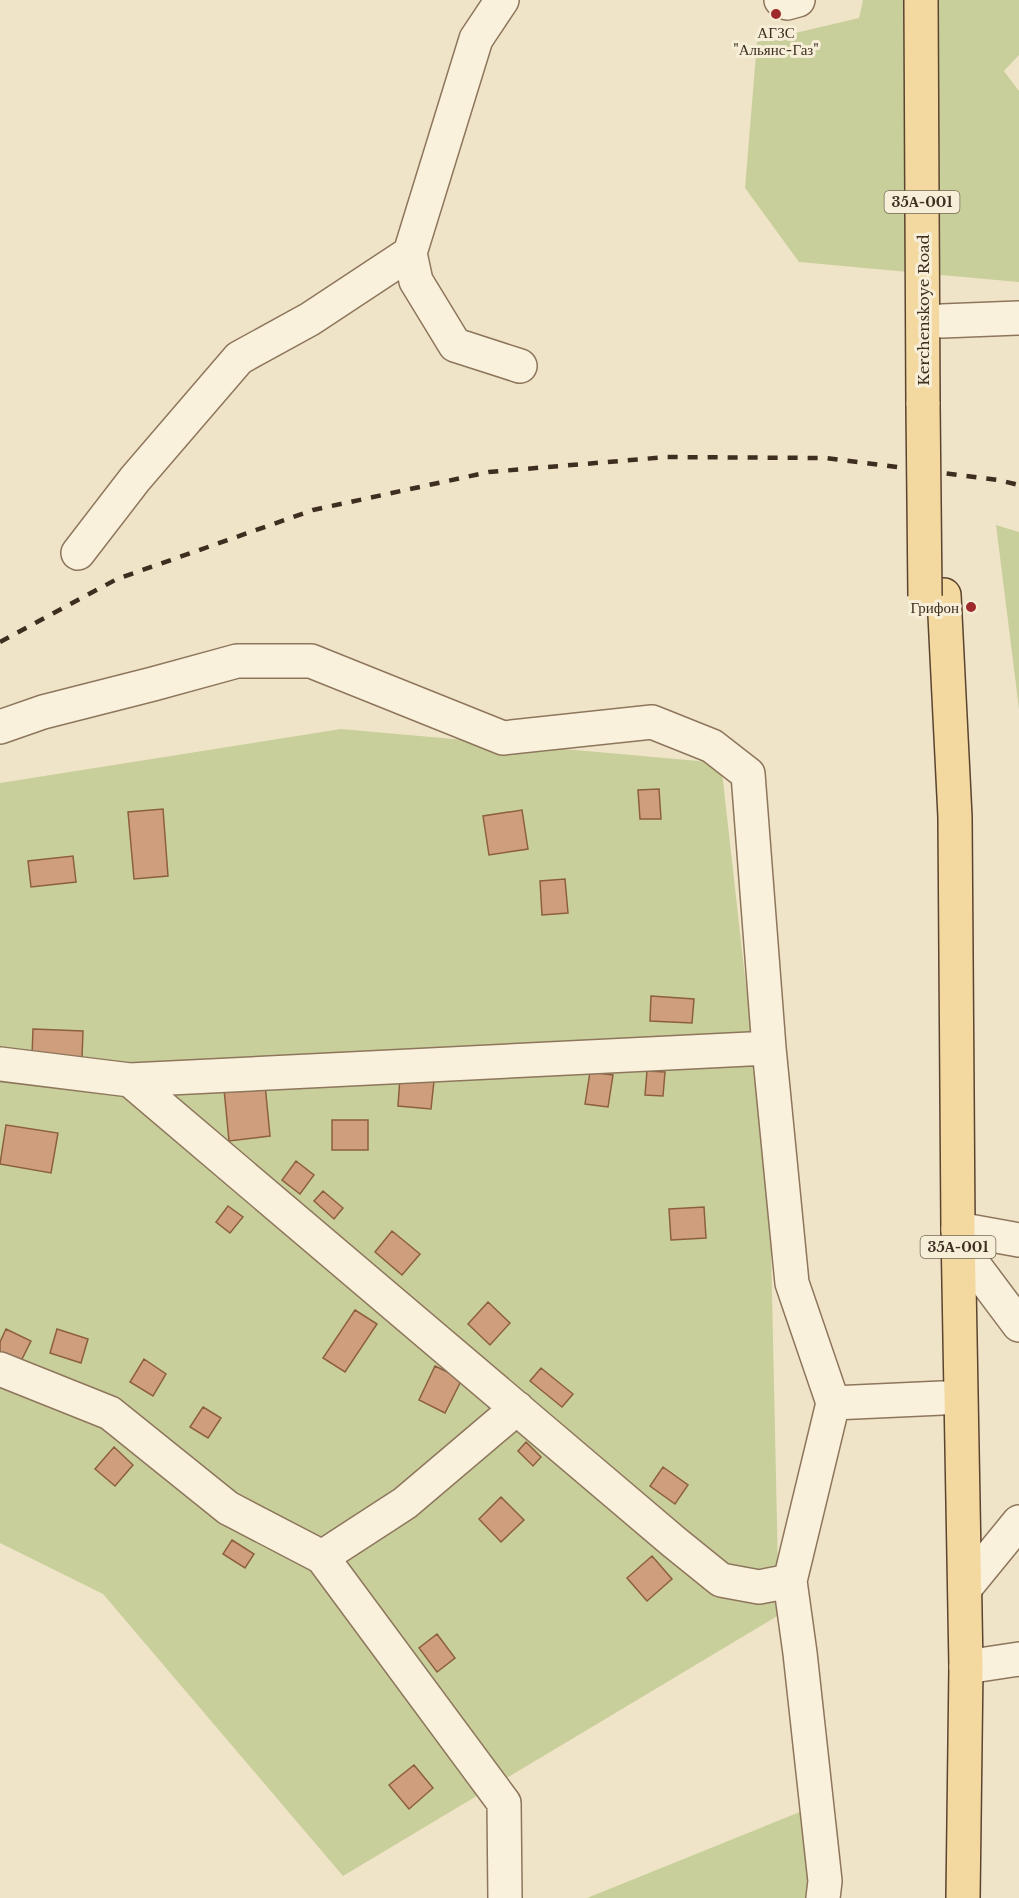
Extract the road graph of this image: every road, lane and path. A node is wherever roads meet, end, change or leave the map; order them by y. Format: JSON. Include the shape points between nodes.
{"nodes":[{"id":1,"x":502,"y":0,"type":"edge"},
{"id":2,"x":781,"y":0,"type":"edge"},
{"id":3,"x":798,"y":0,"type":"edge"},
{"id":4,"x":921,"y":0,"type":"edge"},
{"id":5,"x":939,"y":0,"type":"edge"},
{"id":6,"x":410,"y":253,"type":"junction"},
{"id":7,"x":1019,"y":318,"type":"edge"},
{"id":8,"x":933,"y":321,"type":"junction"},
{"id":9,"x":520,"y":366,"type":"dead end"},
{"id":10,"x":78,"y":552,"type":"dead end"},
{"id":11,"x":935,"y":596,"type":"junction"},
{"id":12,"x":0,"y":727,"type":"edge"},
{"id":13,"x":769,"y":1048,"type":"junction"},
{"id":14,"x":0,"y":1064,"type":"edge"},
{"id":15,"x":130,"y":1080,"type":"junction"},
{"id":16,"x":958,"y":1229,"type":"junction"},
{"id":17,"x":1019,"y":1240,"type":"edge"},
{"id":18,"x":1019,"y":1325,"type":"edge"},
{"id":19,"x":0,"y":1369,"type":"edge"},
{"id":20,"x":952,"y":1398,"type":"junction"},
{"id":21,"x":833,"y":1403,"type":"junction"},
{"id":22,"x":517,"y":1408,"type":"junction"},
{"id":23,"x":1019,"y":1522,"type":"edge"},
{"id":24,"x":322,"y":1557,"type":"junction"},
{"id":25,"x":790,"y":1581,"type":"junction"},
{"id":26,"x":965,"y":1588,"type":"junction"},
{"id":27,"x":1019,"y":1659,"type":"edge"},
{"id":28,"x":966,"y":1667,"type":"junction"},
{"id":29,"x":505,"y":1898,"type":"edge"},
{"id":30,"x":823,"y":1898,"type":"edge"},
{"id":31,"x":944,"y":1898,"type":"edge"},
{"id":32,"x":963,"y":1898,"type":"edge"}],
"edges":[{"from":1,"to":6,"type":"lane","via":[[476,39]]},
{"from":2,"to":3,"type":"lane"},
{"from":4,"to":8,"type":"main road","name":"Kerchenskoye Road","number":"35А-001"},
{"from":5,"to":8,"type":"main road","name":"Kerchenskoye Road","number":"35А-001"},
{"from":6,"to":9,"type":"lane","via":[[416,281],[455,345]]},
{"from":6,"to":10,"type":"lane","via":[[310,319],[239,358]]},
{"from":7,"to":8,"type":"lane"},
{"from":8,"to":11,"type":"main road","name":"Kerchenskoye Road","number":"35А-001","bridge":true},
{"from":11,"to":16,"type":"main road","number":"35А-001","via":[[955,817]]},
{"from":11,"to":20,"type":"main road","number":"35А-001","via":[[939,1218]]},
{"from":12,"to":13,"type":"lane","via":[[237,661],[310,661],[503,738],[652,722],[712,746],[748,774]]},
{"from":13,"to":15,"type":"lane"},
{"from":13,"to":21,"type":"lane","via":[[792,1282]]},
{"from":14,"to":15,"type":"lane"},
{"from":15,"to":22,"type":"lane"},
{"from":16,"to":17,"type":"lane"},
{"from":16,"to":18,"type":"lane","via":[[968,1257]]},
{"from":16,"to":20,"type":"main road","number":"35А-001"},
{"from":19,"to":24,"type":"lane","via":[[110,1413],[228,1508]]},
{"from":20,"to":21,"type":"lane"},
{"from":20,"to":26,"type":"main road","number":"35А-001"},
{"from":20,"to":31,"type":"main road","number":"35А-001"},
{"from":21,"to":25,"type":"lane"},
{"from":22,"to":24,"type":"lane","via":[[405,1503]]},
{"from":22,"to":25,"type":"lane","via":[[721,1580],[759,1587]]},
{"from":23,"to":26,"type":"lane"},
{"from":24,"to":29,"type":"lane","via":[[504,1803]]},
{"from":25,"to":30,"type":"lane","via":[[825,1881]]},
{"from":26,"to":28,"type":"main road","number":"35А-001"},
{"from":27,"to":28,"type":"lane"},
{"from":28,"to":32,"type":"main road","number":"35А-001"}]}
